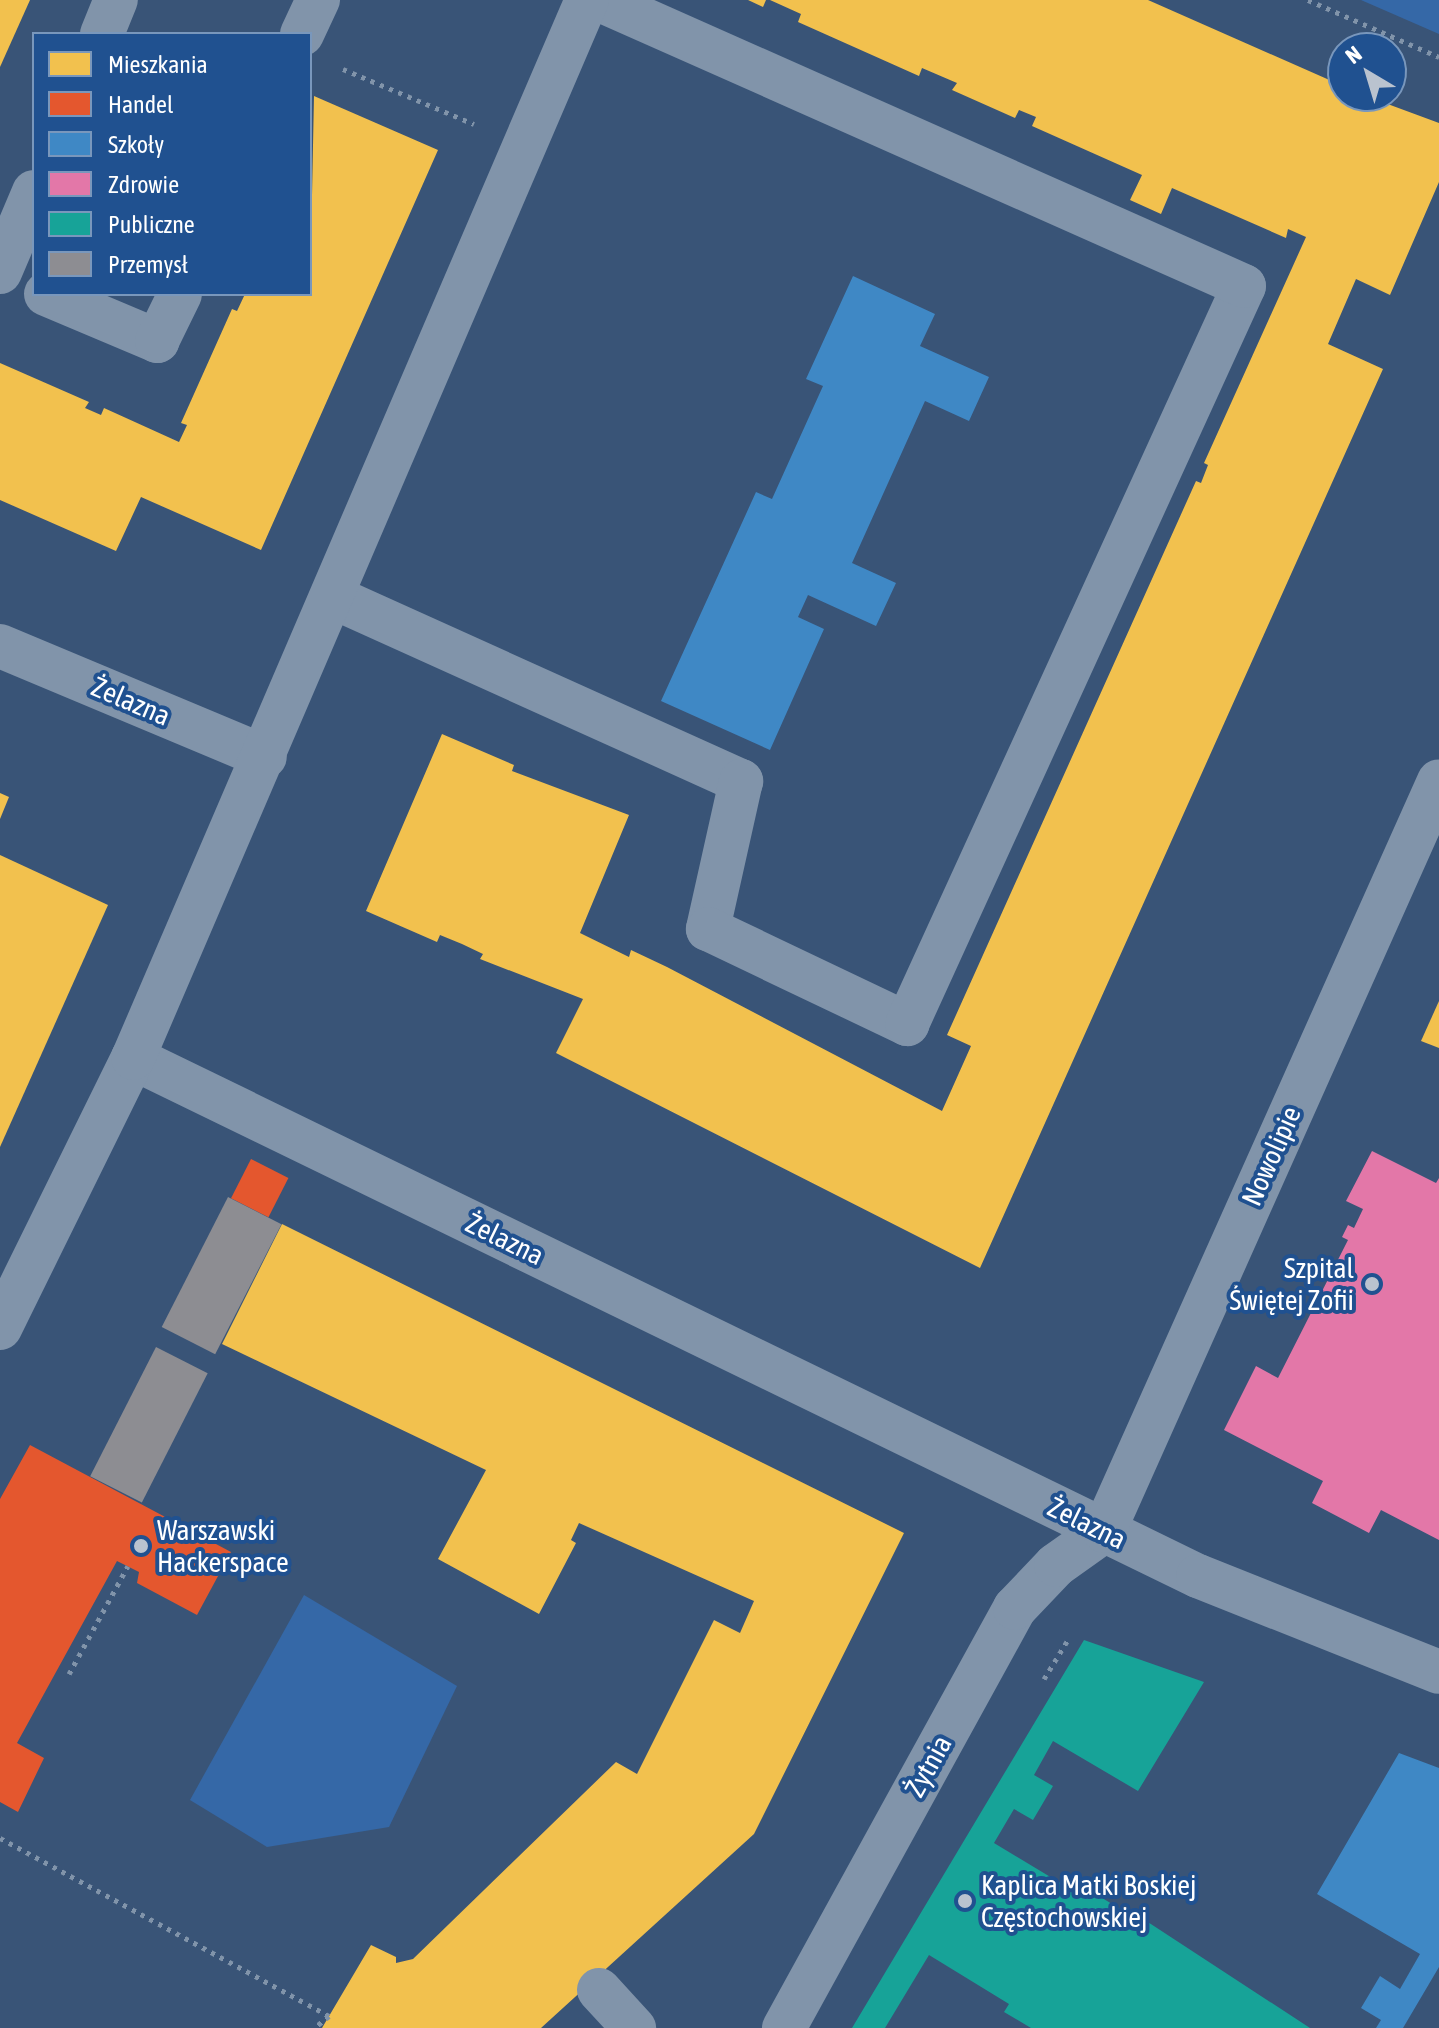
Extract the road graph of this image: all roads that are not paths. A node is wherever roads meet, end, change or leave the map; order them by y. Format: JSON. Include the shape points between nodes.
{"nodes":[{"id":1,"x":116,"y":0,"type":"edge"},
{"id":2,"x":318,"y":0,"type":"edge"},
{"id":3,"x":587,"y":0,"type":"edge"},
{"id":4,"x":600,"y":0,"type":"edge"},
{"id":5,"x":103,"y":32,"type":"edge"},
{"id":6,"x":303,"y":32,"type":"edge"},
{"id":7,"x":32,"y":197,"type":"edge"},
{"id":8,"x":0,"y":273,"type":"edge"},
{"id":9,"x":32,"y":288,"type":"edge"},
{"id":10,"x":51,"y":296,"type":"edge"},
{"id":11,"x":179,"y":296,"type":"edge"},
{"id":12,"x":333,"y":597,"type":"junction"},
{"id":13,"x":0,"y":646,"type":"edge"},
{"id":14,"x":265,"y":757,"type":"junction"},
{"id":15,"x":1439,"y":781,"type":"edge"},
{"id":16,"x":133,"y":1058,"type":"junction"},
{"id":17,"x":0,"y":1328,"type":"edge"},
{"id":18,"x":1104,"y":1531,"type":"junction"},
{"id":19,"x":1439,"y":1672,"type":"edge"},
{"id":20,"x":599,"y":1990,"type":"dead end"},
{"id":21,"x":634,"y":2028,"type":"edge"},
{"id":22,"x":784,"y":2028,"type":"edge"}],
"edges":[{"from":1,"to":5,"type":"street"},
{"from":2,"to":6,"type":"street"},
{"from":3,"to":12,"type":"street"},
{"from":4,"to":12,"type":"street","via":[[1244,286],[907,1024],[708,929],[741,781]]},
{"from":7,"to":8,"type":"street"},
{"from":8,"to":9,"type":"street"},
{"from":10,"to":11,"type":"street","via":[[157,341]]},
{"from":12,"to":14,"type":"street"},
{"from":13,"to":14,"type":"street","name":"Żelazna"},
{"from":14,"to":16,"type":"street"},
{"from":15,"to":18,"type":"street","name":"Nowolipie"},
{"from":16,"to":17,"type":"street"},
{"from":16,"to":18,"type":"street","name":"Żelazna"},
{"from":18,"to":19,"type":"street","name":"Żelazna","via":[[1198,1576]]},
{"from":18,"to":22,"type":"street","name":"Żytnia","via":[[1056,1565],[1015,1608]]},
{"from":20,"to":21,"type":"street"}]}
